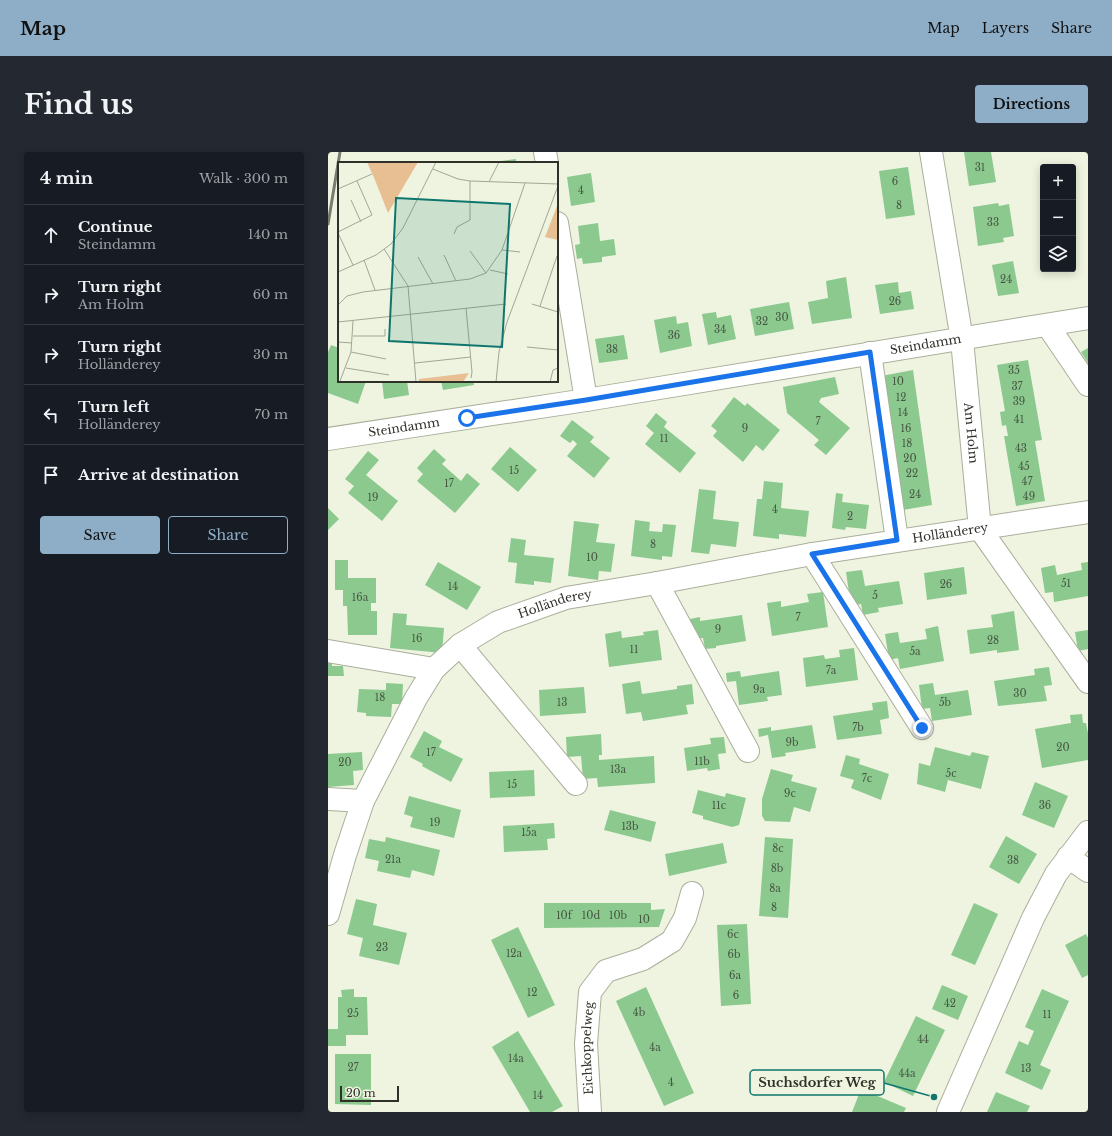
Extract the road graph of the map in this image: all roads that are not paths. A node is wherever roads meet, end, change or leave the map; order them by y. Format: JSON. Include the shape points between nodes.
{"nodes":[{"id":1,"x":545,"y":152,"type":"edge"},
{"id":2,"x":931,"y":152,"type":"edge"},
{"id":3,"x":547,"y":162,"type":"edge"},
{"id":4,"x":558,"y":229,"type":"edge"},
{"id":5,"x":1088,"y":318,"type":"edge"},
{"id":6,"x":1048,"y":326,"type":"junction"},
{"id":7,"x":962,"y":340,"type":"junction"},
{"id":8,"x":870,"y":352,"type":"junction"},
{"id":9,"x":1088,"y":385,"type":"edge"},
{"id":10,"x":586,"y":400,"type":"junction"},
{"id":11,"x":328,"y":439,"type":"edge"},
{"id":12,"x":1088,"y":512,"type":"edge"},
{"id":13,"x":980,"y":529,"type":"junction"},
{"id":14,"x":897,"y":540,"type":"junction"},
{"id":15,"x":812,"y":554,"type":"junction"},
{"id":16,"x":657,"y":583,"type":"junction"},
{"id":17,"x":460,"y":645,"type":"junction"},
{"id":18,"x":328,"y":651,"type":"edge"},
{"id":19,"x":434,"y":669,"type":"junction"},
{"id":20,"x":1088,"y":682,"type":"edge"},
{"id":21,"x":922,"y":728,"type":"dead end"},
{"id":22,"x":748,"y":751,"type":"dead end"},
{"id":23,"x":576,"y":784,"type":"dead end"},
{"id":24,"x":328,"y":799,"type":"edge"},
{"id":25,"x":363,"y":801,"type":"junction"},
{"id":26,"x":1088,"y":832,"type":"edge"},
{"id":27,"x":1068,"y":857,"type":"junction"},
{"id":28,"x":1088,"y":871,"type":"edge"},
{"id":29,"x":692,"y":893,"type":"dead end"},
{"id":30,"x":328,"y":914,"type":"edge"},
{"id":31,"x":590,"y":1112,"type":"edge"},
{"id":32,"x":948,"y":1112,"type":"edge"}],
"edges":[{"from":1,"to":3,"type":"street"},
{"from":2,"to":7,"type":"street","name":"Am Holm"},
{"from":4,"to":10,"type":"street"},
{"from":5,"to":6,"type":"street","name":"Steindamm"},
{"from":6,"to":7,"type":"street","name":"Steindamm"},
{"from":6,"to":9,"type":"street"},
{"from":7,"to":8,"type":"street","name":"Steindamm"},
{"from":7,"to":13,"type":"street","name":"Am Holm"},
{"from":8,"to":10,"type":"street","name":"Steindamm"},
{"from":8,"to":14,"type":"street"},
{"from":10,"to":11,"type":"street","name":"Steindamm"},
{"from":12,"to":13,"type":"street","name":"Holländerey"},
{"from":13,"to":14,"type":"street","name":"Holländerey"},
{"from":13,"to":20,"type":"street","name":"Am Holm"},
{"from":14,"to":15,"type":"street","name":"Holländerey"},
{"from":15,"to":16,"type":"street","name":"Holländerey"},
{"from":15,"to":21,"type":"street"},
{"from":16,"to":17,"type":"street","name":"Holländerey","via":[[566,598],[498,622]]},
{"from":16,"to":22,"type":"street"},
{"from":17,"to":19,"type":"street","name":"Holländerey"},
{"from":17,"to":23,"type":"street"},
{"from":18,"to":19,"type":"street"},
{"from":19,"to":25,"type":"street","name":"Holländerey","via":[[416,698]]},
{"from":24,"to":25,"type":"street"},
{"from":25,"to":30,"type":"street","name":"Holländerey"},
{"from":26,"to":27,"type":"street"},
{"from":27,"to":28,"type":"street"},
{"from":27,"to":32,"type":"street","via":[[1033,918]]},
{"from":29,"to":31,"type":"street","name":"Eichkoppelweg","via":[[685,918],[672,941],[643,959],[606,971],[590,992],[586,1044]]}]}
